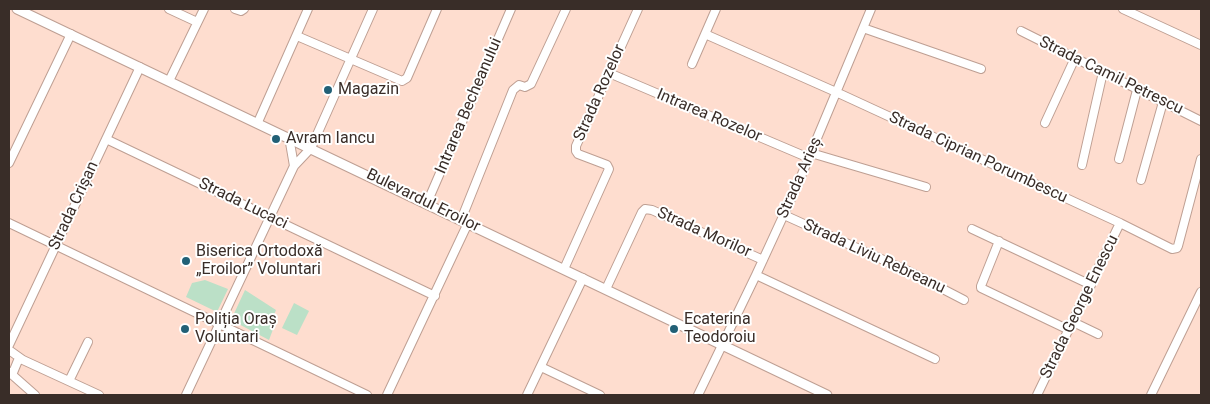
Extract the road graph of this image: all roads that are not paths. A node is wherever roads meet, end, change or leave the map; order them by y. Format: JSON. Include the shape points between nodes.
{"nodes":[{"id":1,"x":19,"y":9,"type":"edge"},
{"id":2,"x":169,"y":9,"type":"edge"},
{"id":3,"x":204,"y":9,"type":"edge"},
{"id":4,"x":235,"y":9,"type":"edge"},
{"id":5,"x":244,"y":9,"type":"edge"},
{"id":6,"x":308,"y":9,"type":"edge"},
{"id":7,"x":373,"y":9,"type":"edge"},
{"id":8,"x":437,"y":9,"type":"edge"},
{"id":9,"x":511,"y":9,"type":"edge"},
{"id":10,"x":638,"y":9,"type":"edge"},
{"id":11,"x":716,"y":9,"type":"edge"},
{"id":12,"x":871,"y":9,"type":"edge"},
{"id":13,"x":1124,"y":9,"type":"edge"},
{"id":14,"x":564,"y":12,"type":"edge"},
{"id":15,"x":197,"y":22,"type":"junction"},
{"id":16,"x":863,"y":28,"type":"junction"},
{"id":17,"x":1021,"y":31,"type":"dead end"},
{"id":18,"x":71,"y":34,"type":"junction"},
{"id":19,"x":705,"y":34,"type":"junction"},
{"id":20,"x":297,"y":36,"type":"junction"},
{"id":21,"x":1201,"y":46,"type":"edge"},
{"id":22,"x":1075,"y":58,"type":"junction"},
{"id":23,"x":351,"y":59,"type":"junction"},
{"id":24,"x":692,"y":64,"type":"dead end"},
{"id":25,"x":140,"y":67,"type":"junction"},
{"id":26,"x":981,"y":69,"type":"dead end"},
{"id":27,"x":1104,"y":72,"type":"junction"},
{"id":28,"x":609,"y":73,"type":"junction"},
{"id":29,"x":169,"y":80,"type":"junction"},
{"id":30,"x":1137,"y":90,"type":"junction"},
{"id":31,"x":836,"y":92,"type":"junction"},
{"id":32,"x":1163,"y":102,"type":"junction"},
{"id":33,"x":1201,"y":121,"type":"edge"},
{"id":34,"x":258,"y":122,"type":"junction"},
{"id":35,"x":1046,"y":123,"type":"dead end"},
{"id":36,"x":289,"y":137,"type":"junction"},
{"id":37,"x":106,"y":139,"type":"junction"},
{"id":38,"x":311,"y":148,"type":"junction"},
{"id":39,"x":810,"y":156,"type":"junction"},
{"id":40,"x":1119,"y":159,"type":"dead end"},
{"id":41,"x":1201,"y":159,"type":"edge"},
{"id":42,"x":9,"y":163,"type":"edge"},
{"id":43,"x":1082,"y":165,"type":"dead end"},
{"id":44,"x":294,"y":166,"type":"junction"},
{"id":45,"x":1141,"y":180,"type":"dead end"},
{"id":46,"x":926,"y":187,"type":"dead end"},
{"id":47,"x":427,"y":203,"type":"junction"},
{"id":48,"x":784,"y":215,"type":"junction"},
{"id":49,"x":271,"y":217,"type":"junction"},
{"id":50,"x":464,"y":221,"type":"junction"},
{"id":51,"x":9,"y":223,"type":"edge"},
{"id":52,"x":1120,"y":223,"type":"junction"},
{"id":53,"x":972,"y":229,"type":"dead end"},
{"id":54,"x":999,"y":242,"type":"junction"},
{"id":55,"x":55,"y":246,"type":"junction"},
{"id":56,"x":763,"y":260,"type":"junction"},
{"id":57,"x":564,"y":269,"type":"junction"},
{"id":58,"x":756,"y":275,"type":"junction"},
{"id":59,"x":583,"y":278,"type":"junction"},
{"id":60,"x":1091,"y":285,"type":"junction"},
{"id":61,"x":606,"y":289,"type":"junction"},
{"id":62,"x":1201,"y":292,"type":"edge"},
{"id":63,"x":435,"y":296,"type":"junction"},
{"id":64,"x":964,"y":300,"type":"dead end"},
{"id":65,"x":1073,"y":322,"type":"junction"},
{"id":66,"x":219,"y":325,"type":"junction"},
{"id":67,"x":1069,"y":330,"type":"junction"},
{"id":68,"x":1098,"y":334,"type":"dead end"},
{"id":69,"x":88,"y":342,"type":"dead end"},
{"id":70,"x":9,"y":345,"type":"edge"},
{"id":71,"x":722,"y":345,"type":"junction"},
{"id":72,"x":9,"y":350,"type":"edge"},
{"id":73,"x":19,"y":358,"type":"junction"},
{"id":74,"x":935,"y":358,"type":"dead end"},
{"id":75,"x":540,"y":367,"type":"junction"},
{"id":76,"x":10,"y":374,"type":"edge"},
{"id":77,"x":69,"y":381,"type":"junction"},
{"id":78,"x":35,"y":395,"type":"edge"},
{"id":79,"x":99,"y":395,"type":"edge"},
{"id":80,"x":186,"y":395,"type":"edge"},
{"id":81,"x":367,"y":395,"type":"edge"},
{"id":82,"x":387,"y":395,"type":"edge"},
{"id":83,"x":527,"y":395,"type":"edge"},
{"id":84,"x":600,"y":395,"type":"edge"},
{"id":85,"x":698,"y":395,"type":"edge"},
{"id":86,"x":827,"y":395,"type":"edge"},
{"id":87,"x":1038,"y":395,"type":"edge"},
{"id":88,"x":1151,"y":395,"type":"edge"}],
"edges":[{"from":1,"to":18,"type":"main road","name":"Bulevardul Eroilor"},
{"from":2,"to":15,"type":"street"},
{"from":3,"to":15,"type":"street"},
{"from":4,"to":5,"type":"street"},
{"from":6,"to":20,"type":"street"},
{"from":7,"to":23,"type":"street"},
{"from":8,"to":23,"type":"street","via":[[405,80]]},
{"from":9,"to":47,"type":"street","name":"Intrarea Becheanului"},
{"from":10,"to":28,"type":"street","name":"Strada Rozelor"},
{"from":11,"to":19,"type":"street"},
{"from":12,"to":16,"type":"street","name":"Strada Arieș"},
{"from":13,"to":21,"type":"street"},
{"from":14,"to":50,"type":"street","via":[[531,84],[519,85],[513,90]]},
{"from":15,"to":29,"type":"street"},
{"from":16,"to":26,"type":"street"},
{"from":16,"to":31,"type":"street","name":"Strada Arieș"},
{"from":17,"to":22,"type":"street","name":"Strada Camil Petrescu"},
{"from":18,"to":25,"type":"main road","name":"Bulevardul Eroilor"},
{"from":18,"to":42,"type":"street"},
{"from":19,"to":24,"type":"street"},
{"from":19,"to":31,"type":"street","name":"Strada Ciprian Porumbescu"},
{"from":20,"to":23,"type":"street"},
{"from":20,"to":34,"type":"street"},
{"from":22,"to":27,"type":"street","name":"Strada Camil Petrescu"},
{"from":22,"to":35,"type":"street"},
{"from":23,"to":38,"type":"street"},
{"from":25,"to":29,"type":"main road","name":"Bulevardul Eroilor"},
{"from":25,"to":37,"type":"street","name":"Strada Crișan"},
{"from":27,"to":30,"type":"street","name":"Strada Camil Petrescu"},
{"from":27,"to":43,"type":"street"},
{"from":28,"to":39,"type":"street","name":"Intrarea Rozelor"},
{"from":28,"to":57,"type":"street","name":"Strada Rozelor","via":[[576,151],[607,165],[609,169]]},
{"from":29,"to":34,"type":"main road","name":"Bulevardul Eroilor"},
{"from":30,"to":32,"type":"street","name":"Strada Camil Petrescu"},
{"from":30,"to":40,"type":"street"},
{"from":31,"to":39,"type":"street","name":"Strada Arieș"},
{"from":31,"to":52,"type":"street","name":"Strada Ciprian Porumbescu"},
{"from":32,"to":33,"type":"street","name":"Strada Camil Petrescu"},
{"from":32,"to":45,"type":"street"},
{"from":34,"to":36,"type":"main road","name":"Bulevardul Eroilor"},
{"from":36,"to":38,"type":"main road","name":"Bulevardul Eroilor"},
{"from":36,"to":44,"type":"street"},
{"from":37,"to":49,"type":"street","name":"Strada Lucaci"},
{"from":37,"to":55,"type":"street","name":"Strada Crișan"},
{"from":38,"to":44,"type":"street"},
{"from":38,"to":47,"type":"main road","name":"Bulevardul Eroilor"},
{"from":39,"to":46,"type":"street","name":"Intrarea Rozelor"},
{"from":39,"to":48,"type":"street","name":"Strada Arieș"},
{"from":41,"to":52,"type":"street","name":"Strada George Enescu","via":[[1177,248],[1172,249]]},
{"from":44,"to":49,"type":"street"},
{"from":47,"to":50,"type":"main road","name":"Bulevardul Eroilor"},
{"from":48,"to":56,"type":"street","name":"Strada Arieș"},
{"from":48,"to":64,"type":"street","name":"Strada Liviu Rebreanu"},
{"from":49,"to":63,"type":"street","name":"Strada Lucaci"},
{"from":49,"to":66,"type":"street"},
{"from":50,"to":57,"type":"main road","name":"Bulevardul Eroilor"},
{"from":50,"to":63,"type":"street"},
{"from":51,"to":55,"type":"street"},
{"from":52,"to":60,"type":"street","name":"Strada George Enescu"},
{"from":53,"to":54,"type":"street"},
{"from":54,"to":60,"type":"street"},
{"from":54,"to":67,"type":"street","via":[[981,288]]},
{"from":55,"to":66,"type":"street"},
{"from":55,"to":70,"type":"street","name":"Strada Crișan"},
{"from":56,"to":58,"type":"street","name":"Strada Arieș"},
{"from":56,"to":61,"type":"street","name":"Strada Morilor","via":[[645,209]]},
{"from":57,"to":59,"type":"main road","name":"Bulevardul Eroilor"},
{"from":58,"to":71,"type":"street","name":"Strada Arieș"},
{"from":58,"to":74,"type":"street"},
{"from":59,"to":61,"type":"main road","name":"Bulevardul Eroilor"},
{"from":59,"to":75,"type":"street"},
{"from":60,"to":65,"type":"street","name":"Strada George Enescu"},
{"from":61,"to":71,"type":"main road","name":"Bulevardul Eroilor"},
{"from":62,"to":88,"type":"street"},
{"from":63,"to":82,"type":"street"},
{"from":65,"to":67,"type":"street","name":"Strada George Enescu"},
{"from":65,"to":68,"type":"street"},
{"from":66,"to":80,"type":"street"},
{"from":66,"to":81,"type":"street"},
{"from":67,"to":87,"type":"street","name":"Strada George Enescu"},
{"from":69,"to":77,"type":"street"},
{"from":71,"to":85,"type":"street","name":"Strada Arieș"},
{"from":71,"to":86,"type":"main road","name":"Bulevardul Eroilor"},
{"from":72,"to":73,"type":"street"},
{"from":73,"to":76,"type":"street"},
{"from":73,"to":77,"type":"street"},
{"from":75,"to":83,"type":"street"},
{"from":75,"to":84,"type":"street"},
{"from":76,"to":78,"type":"street"},
{"from":77,"to":79,"type":"street"}]}
